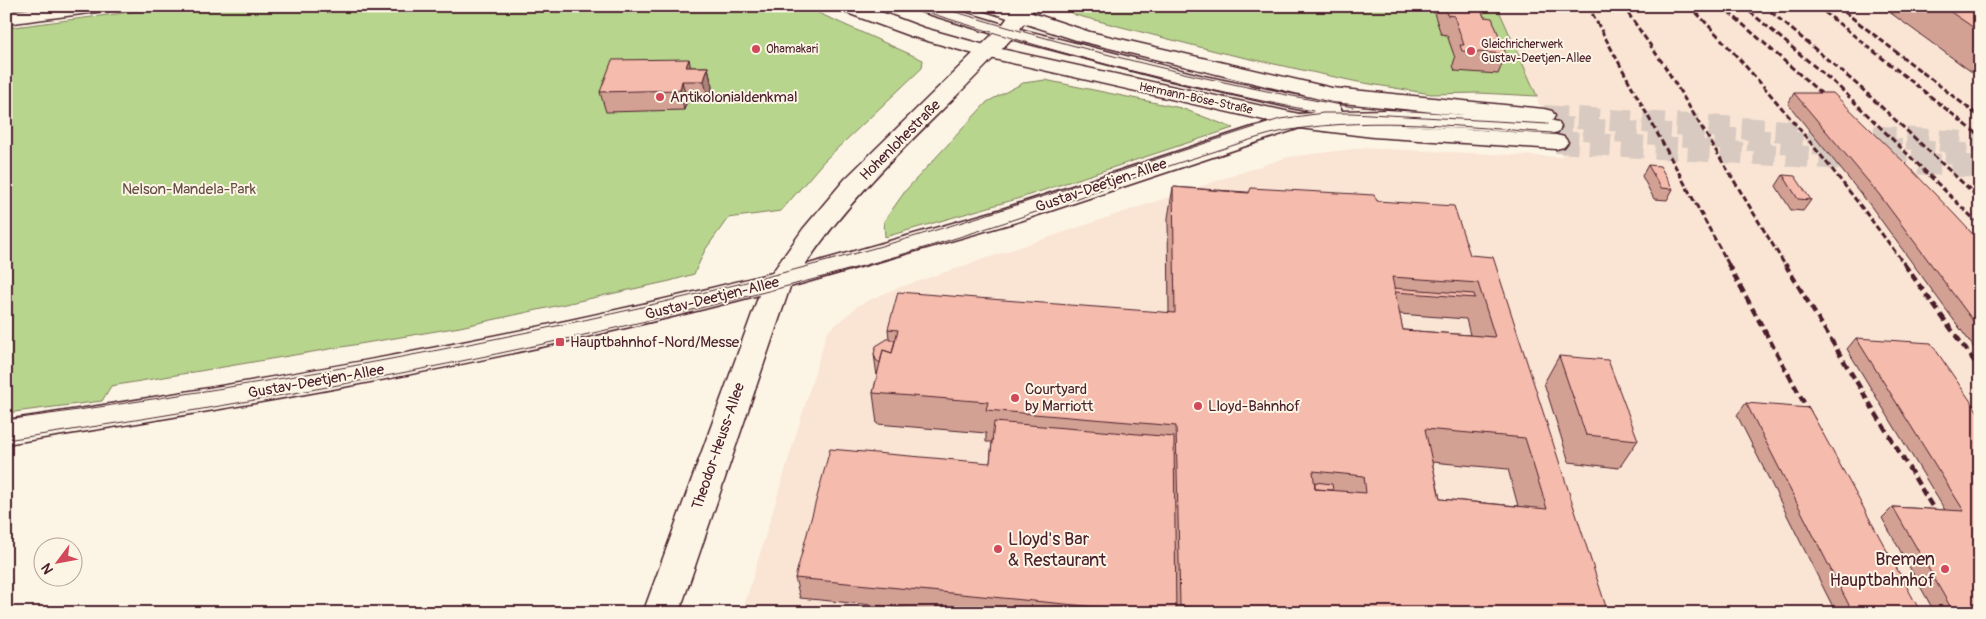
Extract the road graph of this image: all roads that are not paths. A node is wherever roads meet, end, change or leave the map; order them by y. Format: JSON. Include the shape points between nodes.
{"nodes":[{"id":1,"x":97,"y":6,"type":"edge"},
{"id":2,"x":846,"y":6,"type":"edge"},
{"id":3,"x":922,"y":6,"type":"edge"},
{"id":4,"x":990,"y":6,"type":"edge"},
{"id":5,"x":1023,"y":11,"type":"edge"},
{"id":6,"x":6,"y":18,"type":"edge"},
{"id":7,"x":1006,"y":33,"type":"junction"},
{"id":8,"x":988,"y":52,"type":"junction"},
{"id":9,"x":1404,"y":118,"type":"junction"},
{"id":10,"x":1299,"y":121,"type":"junction"},
{"id":11,"x":1550,"y":128,"type":"junction"},
{"id":12,"x":780,"y":281,"type":"junction"},
{"id":13,"x":6,"y":432,"type":"edge"},
{"id":14,"x":661,"y":613,"type":"edge"}],
"edges":[{"from":1,"to":6,"type":"street"},
{"from":2,"to":8,"type":"street","name":"Hermann-Böse-Straße","via":[[917,32]]},
{"from":3,"to":7,"type":"street"},
{"from":4,"to":5,"type":"street"},
{"from":5,"to":7,"type":"street","name":"Hohenlohestraße"},
{"from":5,"to":11,"type":"street","via":[[1083,36],[1253,78],[1332,95]]},
{"from":7,"to":8,"type":"street","name":"Hohenlohestraße"},
{"from":7,"to":9,"type":"street","via":[[1253,95],[1352,113]]},
{"from":8,"to":10,"type":"street","name":"Hermann-Böse-Straße"},
{"from":8,"to":12,"type":"street","name":"Hohenlohestraße","via":[[882,154],[836,206]]},
{"from":9,"to":10,"type":"street","name":"Gustav-Deetjen-Allee"},
{"from":9,"to":11,"type":"street"},
{"from":10,"to":11,"type":"street","name":"Hermann-Böse-Straße","via":[[1373,130]]},
{"from":10,"to":12,"type":"street","name":"Gustav-Deetjen-Allee","via":[[1011,215]]},
{"from":12,"to":13,"type":"street","name":"Gustav-Deetjen-Allee","via":[[441,358],[183,405]]},
{"from":12,"to":14,"type":"street","name":"Theodor-Heuss-Allee","via":[[758,333]]}]}
